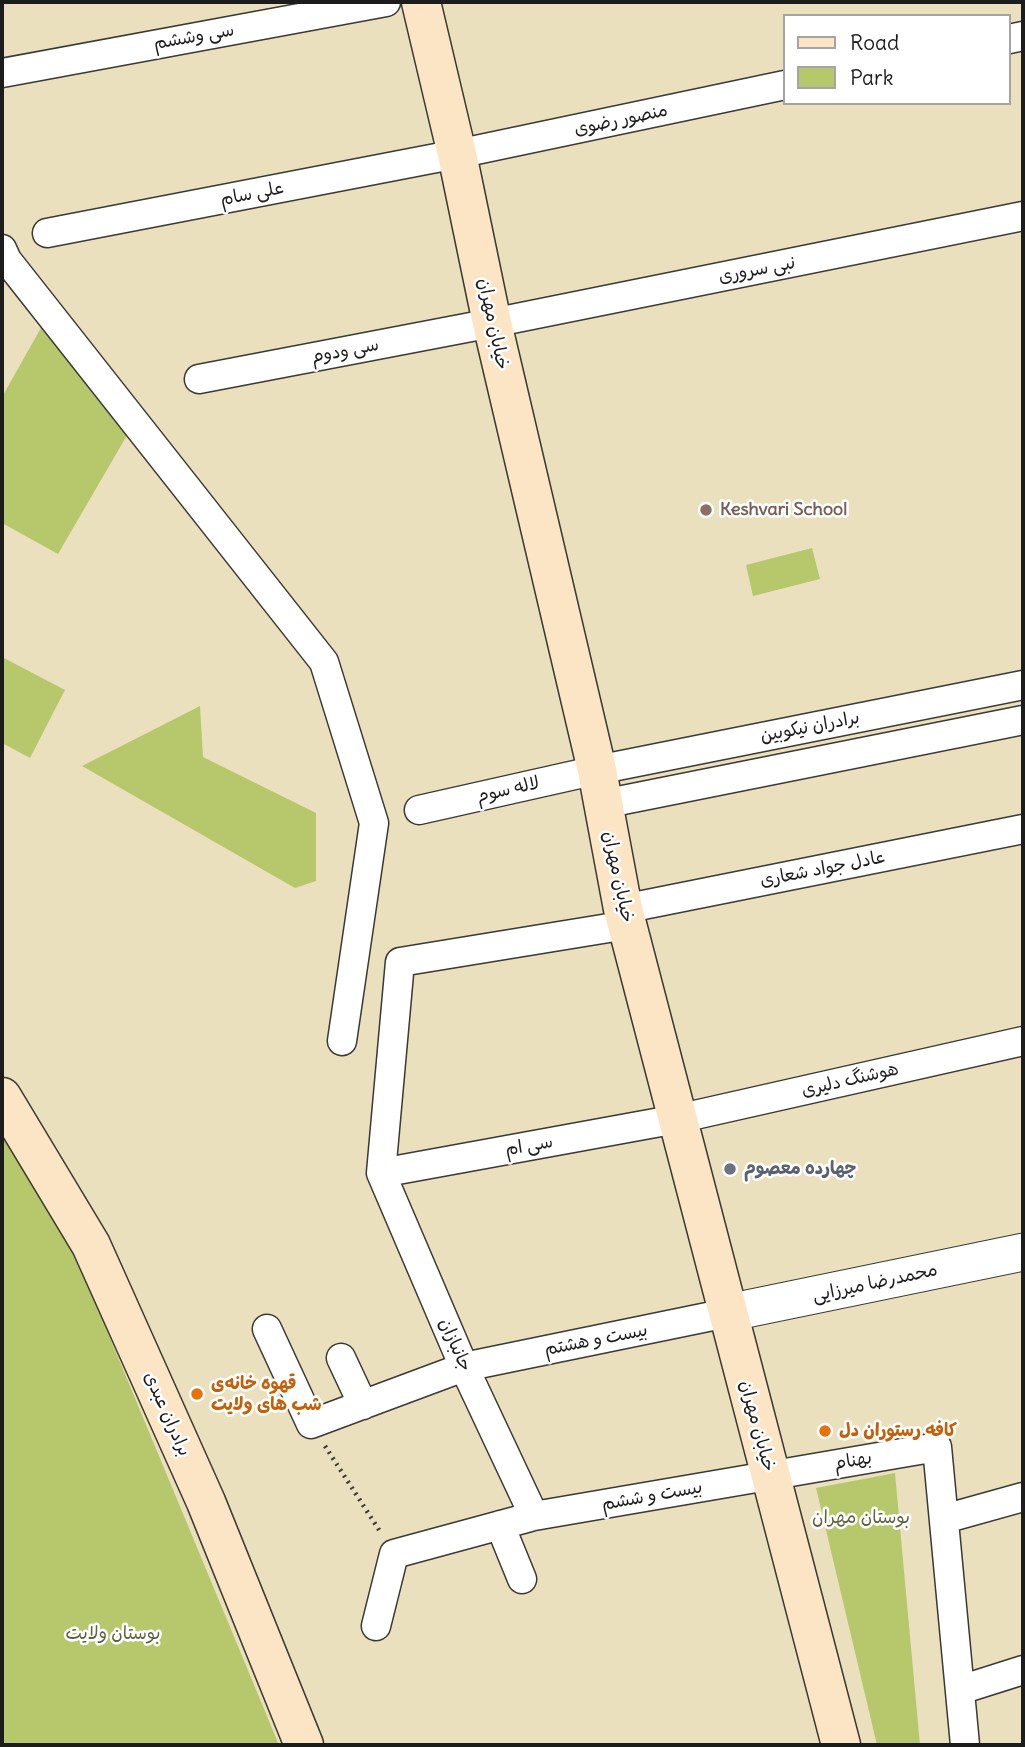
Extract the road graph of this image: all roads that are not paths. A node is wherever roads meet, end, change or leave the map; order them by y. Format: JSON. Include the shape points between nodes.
{"nodes":[{"id":1,"x":386,"y":2,"type":"edge"},
{"id":2,"x":421,"y":2,"type":"edge"},
{"id":3,"x":2,"y":72,"type":"edge"},
{"id":4,"x":783,"y":85,"type":"edge"},
{"id":5,"x":457,"y":154,"type":"junction"},
{"id":6,"x":1023,"y":216,"type":"edge"},
{"id":7,"x":47,"y":233,"type":"dead end"},
{"id":8,"x":2,"y":250,"type":"edge"},
{"id":9,"x":492,"y":323,"type":"junction"},
{"id":10,"x":199,"y":379,"type":"dead end"},
{"id":11,"x":1023,"y":685,"type":"edge"},
{"id":12,"x":1023,"y":720,"type":"edge"},
{"id":13,"x":600,"y":787,"type":"junction"},
{"id":14,"x":419,"y":810,"type":"dead end"},
{"id":15,"x":1023,"y":829,"type":"edge"},
{"id":16,"x":625,"y":917,"type":"junction"},
{"id":17,"x":342,"y":1041,"type":"dead end"},
{"id":18,"x":1023,"y":1041,"type":"edge"},
{"id":19,"x":2,"y":1097,"type":"edge"},
{"id":20,"x":677,"y":1119,"type":"junction"},
{"id":21,"x":381,"y":1173,"type":"junction"},
{"id":22,"x":1023,"y":1252,"type":"edge"},
{"id":23,"x":727,"y":1313,"type":"junction"},
{"id":24,"x":267,"y":1329,"type":"dead end"},
{"id":25,"x":341,"y":1358,"type":"dead end"},
{"id":26,"x":464,"y":1367,"type":"junction"},
{"id":27,"x":363,"y":1405,"type":"junction"},
{"id":28,"x":770,"y":1476,"type":"junction"},
{"id":29,"x":1023,"y":1497,"type":"edge"},
{"id":30,"x":534,"y":1516,"type":"junction"},
{"id":31,"x":944,"y":1519,"type":"junction"},
{"id":32,"x":500,"y":1525,"type":"junction"},
{"id":33,"x":522,"y":1579,"type":"dead end"},
{"id":34,"x":376,"y":1626,"type":"dead end"},
{"id":35,"x":1023,"y":1670,"type":"edge"},
{"id":36,"x":960,"y":1690,"type":"junction"},
{"id":37,"x":304,"y":1745,"type":"edge"},
{"id":38,"x":841,"y":1745,"type":"edge"},
{"id":39,"x":965,"y":1745,"type":"edge"}],
"edges":[{"from":1,"to":3,"type":"street","name":"سی وششم"},
{"from":2,"to":5,"type":"main road","name":"خیابان مهران"},
{"from":4,"to":5,"type":"street","name":"منصور رضوی"},
{"from":5,"to":7,"type":"street","name":"علی سام"},
{"from":5,"to":9,"type":"main road","name":"خیابان مهران"},
{"from":6,"to":9,"type":"street","name":"نبی سروری"},
{"from":8,"to":17,"type":"street","via":[[324,662],[374,823]]},
{"from":9,"to":10,"type":"street","name":"سی ودوم"},
{"from":9,"to":13,"type":"main road","name":"خیابان مهران"},
{"from":11,"to":13,"type":"street","name":"برادران نیکوبین"},
{"from":12,"to":13,"type":"street","name":"برادران نیکوبین"},
{"from":13,"to":14,"type":"street","name":"لاله سوم"},
{"from":13,"to":16,"type":"main road","name":"خیابان مهران"},
{"from":15,"to":16,"type":"street","name":"عادل جواد شعاری"},
{"from":16,"to":20,"type":"main road","name":"خیابان مهران"},
{"from":16,"to":21,"type":"street","name":"عادل جواد شعاری","via":[[400,962]]},
{"from":18,"to":20,"type":"street","name":"هوشنگ دلیری"},
{"from":19,"to":37,"type":"main road","name":"برادران عبدی","via":[[91,1245],[206,1502]]},
{"from":20,"to":21,"type":"street","name":"سی ام"},
{"from":20,"to":23,"type":"main road","name":"خیابان مهران"},
{"from":21,"to":26,"type":"street","name":"جانبازان"},
{"from":22,"to":23,"type":"street","name":"محمدرضا میرزایی"},
{"from":23,"to":26,"type":"street","name":"بیست و هشتم"},
{"from":23,"to":28,"type":"main road","name":"خیابان مهران"},
{"from":24,"to":27,"type":"street","name":"بیست و هشتم","via":[[311,1424]]},
{"from":25,"to":27,"type":"street"},
{"from":26,"to":27,"type":"street","name":"بیست و هشتم"},
{"from":26,"to":30,"type":"street","name":"جانبازان"},
{"from":28,"to":30,"type":"street","name":"بیست و ششم"},
{"from":28,"to":31,"type":"street","name":"بهنام","via":[[937,1447]]},
{"from":28,"to":38,"type":"main road","name":"خیابان مهران"},
{"from":29,"to":31,"type":"street"},
{"from":30,"to":32,"type":"street","name":"بیست و ششم"},
{"from":31,"to":36,"type":"street"},
{"from":32,"to":33,"type":"street"},
{"from":32,"to":34,"type":"street","name":"بیست و ششم","via":[[394,1554]]},
{"from":35,"to":36,"type":"street"},
{"from":36,"to":39,"type":"street"}]}
